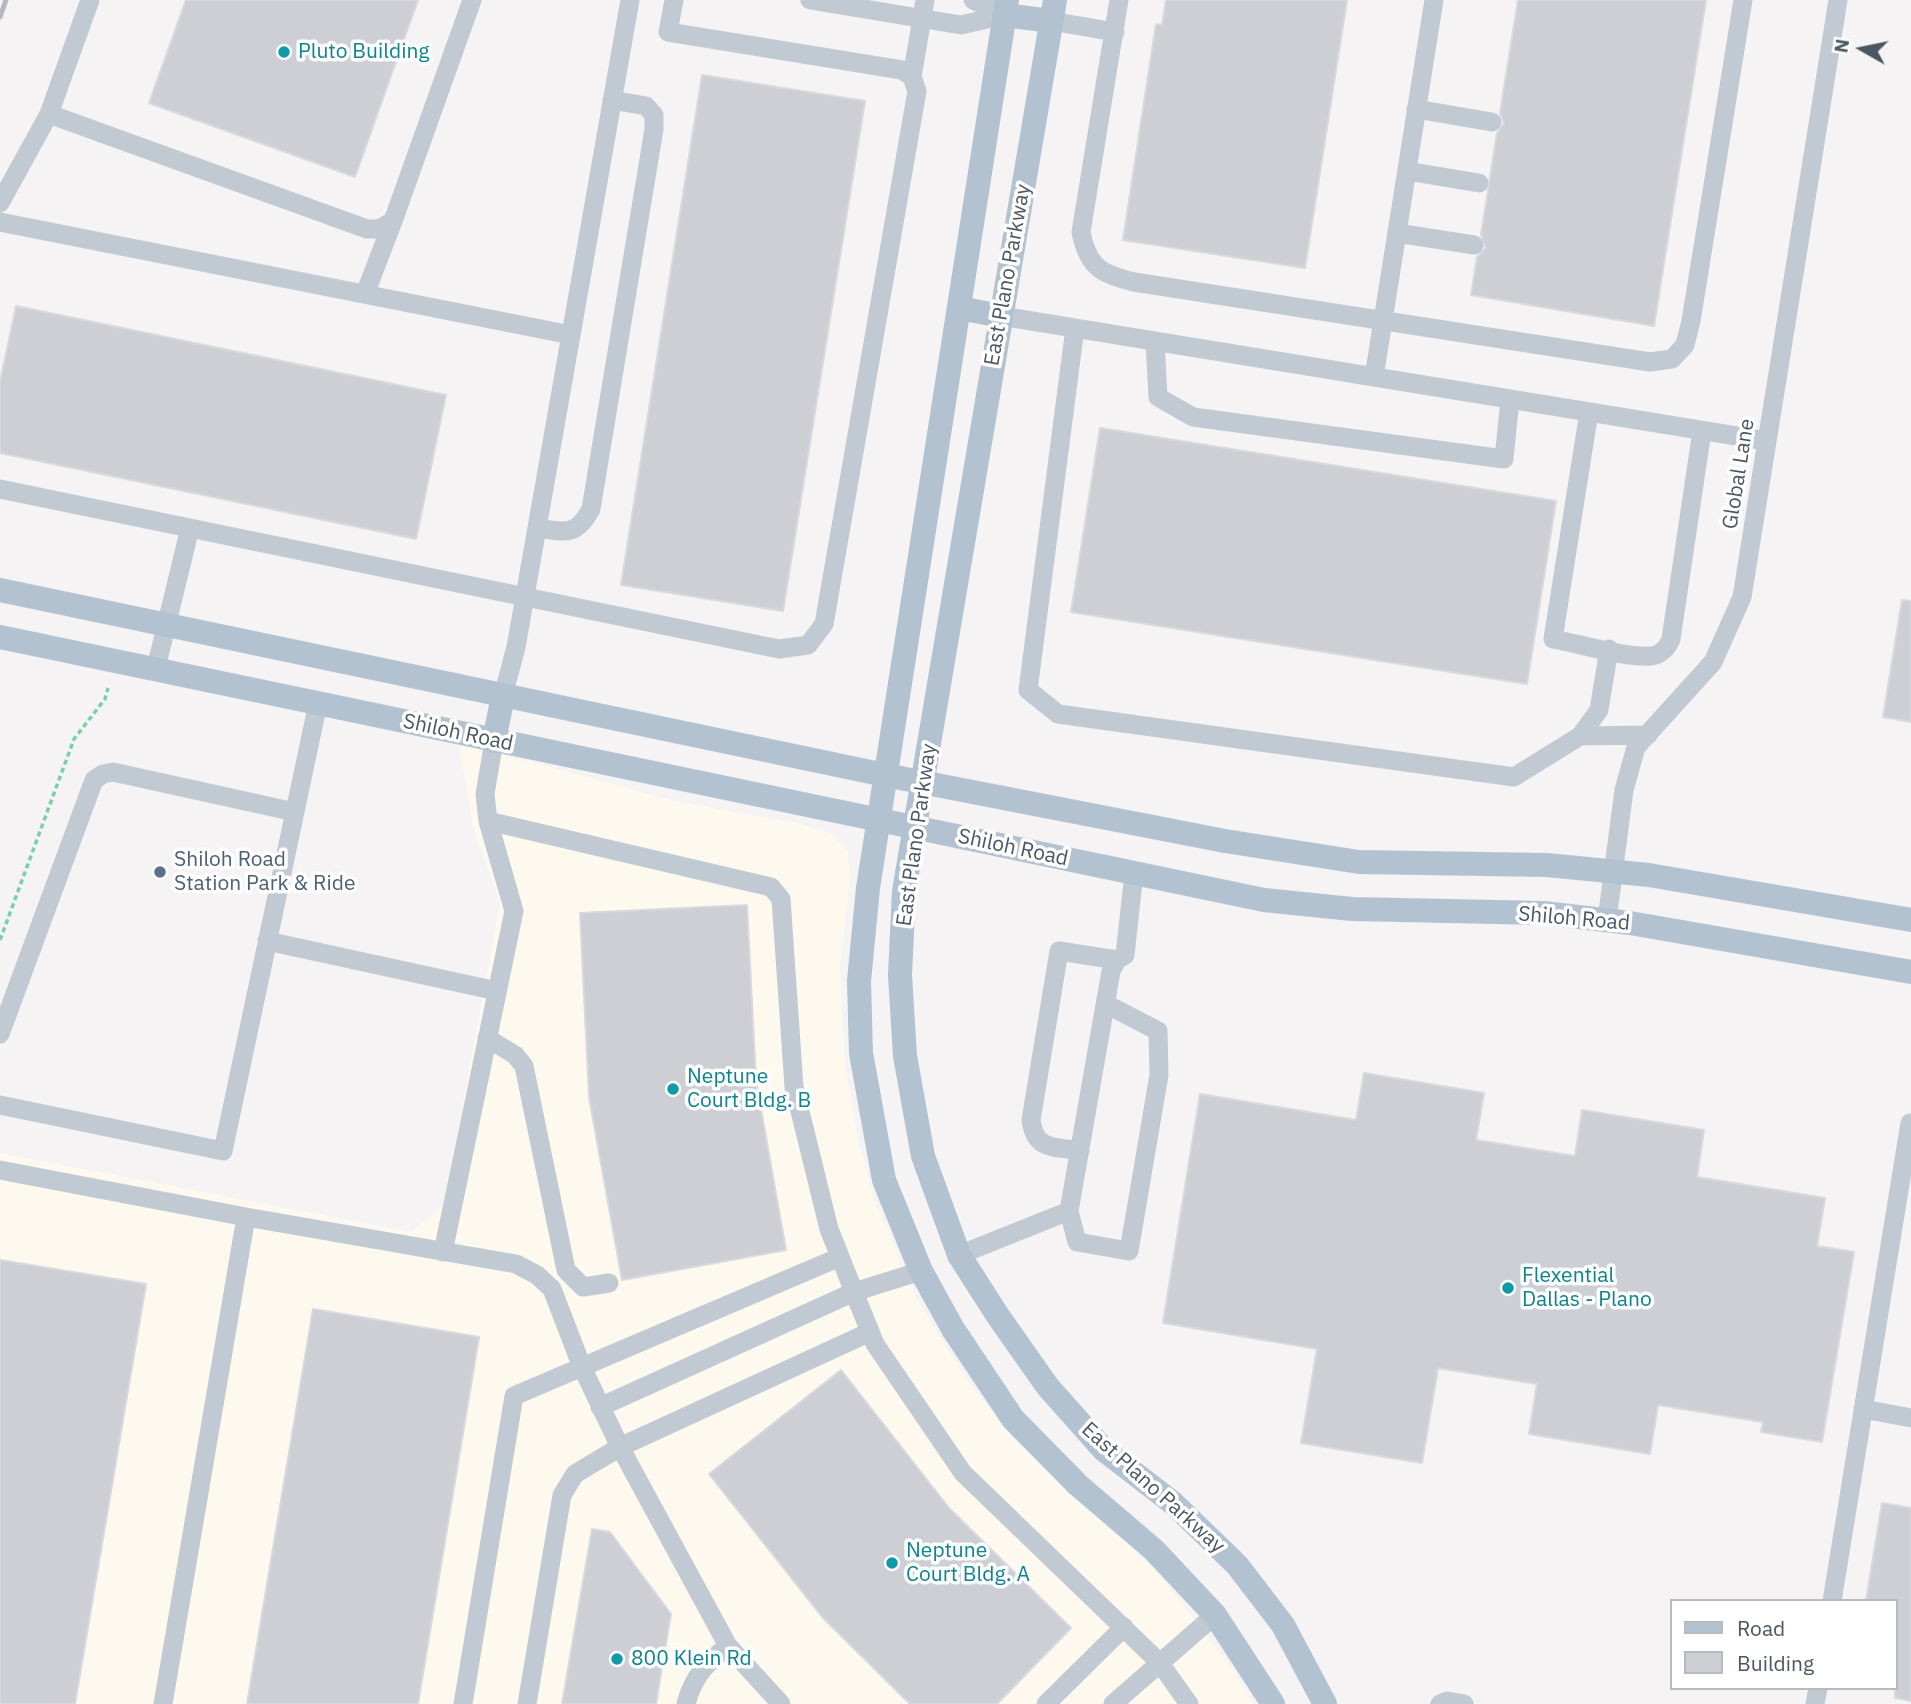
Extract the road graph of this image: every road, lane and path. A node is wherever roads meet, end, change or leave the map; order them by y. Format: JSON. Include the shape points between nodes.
{"nodes":[{"id":1,"x":90,"y":0,"type":"edge"},
{"id":2,"x":472,"y":0,"type":"edge"},
{"id":3,"x":630,"y":0,"type":"edge"},
{"id":4,"x":674,"y":0,"type":"edge"},
{"id":5,"x":810,"y":0,"type":"edge"},
{"id":6,"x":973,"y":0,"type":"edge"},
{"id":7,"x":1119,"y":0,"type":"edge"},
{"id":8,"x":1434,"y":0,"type":"edge"},
{"id":9,"x":1743,"y":0,"type":"edge"},
{"id":10,"x":1838,"y":0,"type":"edge"},
{"id":11,"x":1006,"y":8,"type":"edge"},
{"id":12,"x":923,"y":9,"type":"edge"},
{"id":13,"x":1053,"y":11,"type":"edge"},
{"id":14,"x":1115,"y":32,"type":"junction"},
{"id":15,"x":912,"y":77,"type":"junction"},
{"id":16,"x":612,"y":100,"type":"junction"},
{"id":17,"x":1416,"y":109,"type":"junction"},
{"id":18,"x":49,"y":114,"type":"junction"},
{"id":19,"x":1492,"y":122,"type":"dead end"},
{"id":20,"x":1407,"y":171,"type":"junction"},
{"id":21,"x":1479,"y":183,"type":"dead end"},
{"id":22,"x":0,"y":202,"type":"edge"},
{"id":23,"x":393,"y":221,"type":"junction"},
{"id":24,"x":0,"y":222,"type":"edge"},
{"id":25,"x":1397,"y":233,"type":"junction"},
{"id":26,"x":1474,"y":245,"type":"dead end"},
{"id":27,"x":365,"y":294,"type":"junction"},
{"id":28,"x":958,"y":308,"type":"junction"},
{"id":29,"x":1001,"y":316,"type":"junction"},
{"id":30,"x":1384,"y":318,"type":"junction"},
{"id":31,"x":1075,"y":328,"type":"junction"},
{"id":32,"x":571,"y":335,"type":"junction"},
{"id":33,"x":1155,"y":341,"type":"junction"},
{"id":34,"x":1374,"y":377,"type":"junction"},
{"id":35,"x":1510,"y":399,"type":"junction"},
{"id":36,"x":1589,"y":412,"type":"junction"},
{"id":37,"x":1702,"y":431,"type":"junction"},
{"id":38,"x":1767,"y":441,"type":"junction"},
{"id":39,"x":0,"y":489,"type":"edge"},
{"id":40,"x":190,"y":528,"type":"junction"},
{"id":41,"x":537,"y":528,"type":"junction"},
{"id":42,"x":0,"y":590,"type":"edge"},
{"id":43,"x":525,"y":597,"type":"junction"},
{"id":44,"x":164,"y":626,"type":"junction"},
{"id":45,"x":0,"y":637,"type":"edge"},
{"id":46,"x":1609,"y":649,"type":"junction"},
{"id":47,"x":156,"y":668,"type":"junction"},
{"id":48,"x":108,"y":688,"type":"dead end"},
{"id":49,"x":503,"y":696,"type":"junction"},
{"id":50,"x":318,"y":703,"type":"junction"},
{"id":51,"x":1648,"y":735,"type":"junction"},
{"id":52,"x":1580,"y":736,"type":"junction"},
{"id":53,"x":494,"y":741,"type":"junction"},
{"id":54,"x":885,"y":775,"type":"junction"},
{"id":55,"x":924,"y":783,"type":"junction"},
{"id":56,"x":295,"y":812,"type":"junction"},
{"id":57,"x":879,"y":817,"type":"junction"},
{"id":58,"x":488,"y":821,"type":"junction"},
{"id":59,"x":916,"y":827,"type":"junction"},
{"id":60,"x":1612,"y":871,"type":"junction"},
{"id":61,"x":1134,"y":873,"type":"junction"},
{"id":62,"x":1607,"y":920,"type":"junction"},
{"id":63,"x":1911,"y":920,"type":"edge"},
{"id":64,"x":0,"y":940,"type":"edge"},
{"id":65,"x":267,"y":941,"type":"junction"},
{"id":66,"x":1117,"y":960,"type":"junction"},
{"id":67,"x":1911,"y":972,"type":"edge"},
{"id":68,"x":497,"y":991,"type":"junction"},
{"id":69,"x":1105,"y":1004,"type":"junction"},
{"id":70,"x":0,"y":1034,"type":"edge"},
{"id":71,"x":487,"y":1038,"type":"junction"},
{"id":72,"x":0,"y":1105,"type":"edge"},
{"id":73,"x":1911,"y":1118,"type":"edge"},
{"id":74,"x":1911,"y":1123,"type":"edge"},
{"id":75,"x":1080,"y":1151,"type":"junction"},
{"id":76,"x":0,"y":1170,"type":"edge"},
{"id":77,"x":1069,"y":1211,"type":"junction"},
{"id":78,"x":246,"y":1217,"type":"junction"},
{"id":79,"x":443,"y":1252,"type":"junction"},
{"id":80,"x":959,"y":1255,"type":"junction"},
{"id":81,"x":840,"y":1257,"type":"junction"},
{"id":82,"x":922,"y":1271,"type":"junction"},
{"id":83,"x":609,"y":1283,"type":"dead end"},
{"id":84,"x":855,"y":1292,"type":"junction"},
{"id":85,"x":870,"y":1332,"type":"junction"},
{"id":86,"x":582,"y":1367,"type":"junction"},
{"id":87,"x":600,"y":1407,"type":"junction"},
{"id":88,"x":1863,"y":1409,"type":"junction"},
{"id":89,"x":1911,"y":1418,"type":"edge"},
{"id":90,"x":620,"y":1447,"type":"junction"},
{"id":91,"x":1832,"y":1599,"type":"edge"},
{"id":92,"x":1214,"y":1615,"type":"junction"},
{"id":93,"x":1124,"y":1627,"type":"junction"},
{"id":94,"x":728,"y":1646,"type":"junction"},
{"id":95,"x":1159,"y":1662,"type":"junction"},
{"id":96,"x":163,"y":1704,"type":"edge"},
{"id":97,"x":463,"y":1704,"type":"edge"},
{"id":98,"x":527,"y":1704,"type":"edge"},
{"id":99,"x":686,"y":1704,"type":"edge"},
{"id":100,"x":781,"y":1704,"type":"edge"},
{"id":101,"x":1046,"y":1704,"type":"edge"},
{"id":102,"x":1113,"y":1704,"type":"edge"},
{"id":103,"x":1189,"y":1704,"type":"edge"},
{"id":104,"x":1273,"y":1704,"type":"edge"},
{"id":105,"x":1325,"y":1704,"type":"edge"},
{"id":106,"x":1440,"y":1704,"type":"edge"},
{"id":107,"x":1464,"y":1704,"type":"edge"}],
"edges":[{"from":1,"to":18,"type":"street"},
{"from":2,"to":23,"type":"street"},
{"from":3,"to":16,"type":"street"},
{"from":4,"to":15,"type":"street","via":[[668,32],[876,65]]},
{"from":5,"to":12,"type":"street"},
{"from":6,"to":11,"type":"street"},
{"from":7,"to":14,"type":"street"},
{"from":8,"to":17,"type":"street"},
{"from":9,"to":30,"type":"street","via":[[1691,321],[1685,345],[1672,359],[1650,362]]},
{"from":10,"to":38,"type":"street","name":"Global Lane"},
{"from":11,"to":12,"type":"street","via":[[961,25]]},
{"from":11,"to":13,"type":"main road"},
{"from":11,"to":28,"type":"main road","name":"East Plano Parkway"},
{"from":12,"to":15,"type":"street"},
{"from":13,"to":14,"type":"street"},
{"from":13,"to":29,"type":"main road","name":"East Plano Parkway"},
{"from":14,"to":30,"type":"street","via":[[1081,232],[1085,253],[1096,267],[1134,282]]},
{"from":15,"to":43,"type":"street","via":[[918,91],[824,624],[808,645],[779,649]]},
{"from":16,"to":32,"type":"street"},
{"from":16,"to":41,"type":"street","via":[[646,106],[654,115],[654,129],[591,509],[583,524],[568,533]]},
{"from":17,"to":19,"type":"street"},
{"from":17,"to":20,"type":"street"},
{"from":18,"to":22,"type":"street"},
{"from":18,"to":23,"type":"street","via":[[367,229],[379,229]]},
{"from":20,"to":21,"type":"street"},
{"from":20,"to":25,"type":"street"},
{"from":23,"to":27,"type":"street"},
{"from":24,"to":27,"type":"street"},
{"from":25,"to":26,"type":"street"},
{"from":25,"to":30,"type":"street"},
{"from":27,"to":32,"type":"street"},
{"from":28,"to":29,"type":"main road"},
{"from":28,"to":54,"type":"main road","name":"East Plano Parkway"},
{"from":29,"to":31,"type":"street"},
{"from":29,"to":55,"type":"main road","name":"East Plano Parkway"},
{"from":30,"to":34,"type":"street"},
{"from":31,"to":33,"type":"street"},
{"from":31,"to":52,"type":"street","via":[[1028,690],[1058,714],[1514,777]]},
{"from":32,"to":41,"type":"street"},
{"from":33,"to":34,"type":"street"},
{"from":33,"to":35,"type":"street","via":[[1158,397],[1193,417],[1504,459]]},
{"from":34,"to":35,"type":"street"},
{"from":35,"to":36,"type":"street"},
{"from":36,"to":37,"type":"street"},
{"from":36,"to":46,"type":"street","via":[[1553,639]]},
{"from":37,"to":38,"type":"street"},
{"from":37,"to":46,"type":"street","via":[[1671,639],[1663,651],[1651,656]]},
{"from":38,"to":51,"type":"street","name":"Global Lane","via":[[1742,597],[1713,662]]},
{"from":39,"to":40,"type":"street"},
{"from":40,"to":43,"type":"street"},
{"from":40,"to":44,"type":"street"},
{"from":41,"to":43,"type":"street"},
{"from":42,"to":44,"type":"main road"},
{"from":43,"to":49,"type":"street"},
{"from":44,"to":47,"type":"street"},
{"from":44,"to":49,"type":"main road"},
{"from":45,"to":47,"type":"main road","name":"Shiloh Road"},
{"from":46,"to":52,"type":"street","via":[[1599,710]]},
{"from":47,"to":50,"type":"main road","name":"Shiloh Road"},
{"from":48,"to":64,"type":"path","via":[[105,699],[74,739]]},
{"from":49,"to":53,"type":"main road"},
{"from":49,"to":54,"type":"main road"},
{"from":50,"to":53,"type":"main road","name":"Shiloh Road"},
{"from":50,"to":56,"type":"street"},
{"from":51,"to":52,"type":"street"},
{"from":51,"to":60,"type":"street","name":"Global Lane","via":[[1636,747]]},
{"from":53,"to":57,"type":"main road","name":"Shiloh Road"},
{"from":53,"to":58,"type":"street","via":[[485,794]]},
{"from":54,"to":55,"type":"main road"},
{"from":54,"to":57,"type":"main road","name":"East Plano Parkway"},
{"from":55,"to":59,"type":"main road","name":"East Plano Parkway"},
{"from":55,"to":60,"type":"main road","via":[[1359,862],[1547,864]]},
{"from":56,"to":65,"type":"street"},
{"from":56,"to":70,"type":"street","via":[[113,772],[94,780]]},
{"from":57,"to":59,"type":"main road","name":"Shiloh Road"},
{"from":57,"to":82,"type":"main road","name":"East Plano Parkway","via":[[859,981],[861,1053],[884,1180]]},
{"from":58,"to":68,"type":"street","via":[[514,911]]},
{"from":58,"to":81,"type":"street","via":[[771,887],[781,899],[794,1087]]},
{"from":59,"to":61,"type":"main road","name":"Shiloh Road"},
{"from":59,"to":80,"type":"main road","name":"East Plano Parkway","via":[[904,891],[900,975],[905,1056],[923,1156]]},
{"from":60,"to":62,"type":"street","name":"Global Lane"},
{"from":60,"to":63,"type":"main road"},
{"from":61,"to":62,"type":"main road","name":"Shiloh Road","via":[[1264,900],[1352,909],[1544,913]]},
{"from":61,"to":66,"type":"street","via":[[1125,955]]},
{"from":62,"to":67,"type":"main road","name":"Shiloh Road"},
{"from":65,"to":68,"type":"street"},
{"from":65,"to":72,"type":"street","via":[[223,1151]]},
{"from":66,"to":69,"type":"street"},
{"from":66,"to":75,"type":"street","via":[[1059,951],[1031,1120],[1033,1136],[1042,1144]]},
{"from":68,"to":71,"type":"street"},
{"from":69,"to":75,"type":"street"},
{"from":69,"to":77,"type":"street","via":[[1158,1031],[1159,1075],[1129,1251],[1077,1242]]},
{"from":71,"to":79,"type":"street"},
{"from":71,"to":83,"type":"street","via":[[524,1066],[566,1269],[583,1287]]},
{"from":73,"to":74,"type":"street"},
{"from":74,"to":88,"type":"street"},
{"from":75,"to":77,"type":"street"},
{"from":76,"to":78,"type":"street"},
{"from":77,"to":80,"type":"street"},
{"from":78,"to":79,"type":"street"},
{"from":78,"to":96,"type":"street"},
{"from":79,"to":86,"type":"street","via":[[516,1264],[537,1275],[561,1305]]},
{"from":80,"to":82,"type":"main road"},
{"from":80,"to":105,"type":"main road","name":"East Plano Parkway","via":[[1048,1387],[1104,1450],[1173,1503],[1237,1565],[1283,1625]]},
{"from":81,"to":84,"type":"street"},
{"from":81,"to":86,"type":"street"},
{"from":82,"to":84,"type":"street"},
{"from":82,"to":92,"type":"main road","name":"East Plano Parkway","via":[[953,1329],[1013,1419],[1078,1485],[1154,1550]]},
{"from":84,"to":85,"type":"street"},
{"from":84,"to":87,"type":"street"},
{"from":85,"to":90,"type":"street"},
{"from":85,"to":93,"type":"street","via":[[963,1473]]},
{"from":86,"to":87,"type":"street"},
{"from":86,"to":97,"type":"street","via":[[514,1396]]},
{"from":87,"to":90,"type":"street"},
{"from":88,"to":89,"type":"street"},
{"from":88,"to":91,"type":"street"},
{"from":90,"to":94,"type":"street"},
{"from":90,"to":98,"type":"street","via":[[566,1483]]},
{"from":92,"to":95,"type":"street"},
{"from":92,"to":104,"type":"main road","name":"East Plano Parkway"},
{"from":93,"to":95,"type":"street"},
{"from":93,"to":101,"type":"street"},
{"from":94,"to":99,"type":"street","via":[[695,1678]]},
{"from":94,"to":100,"type":"street"},
{"from":95,"to":102,"type":"street"},
{"from":95,"to":103,"type":"street"},
{"from":106,"to":107,"type":"street"}]}
